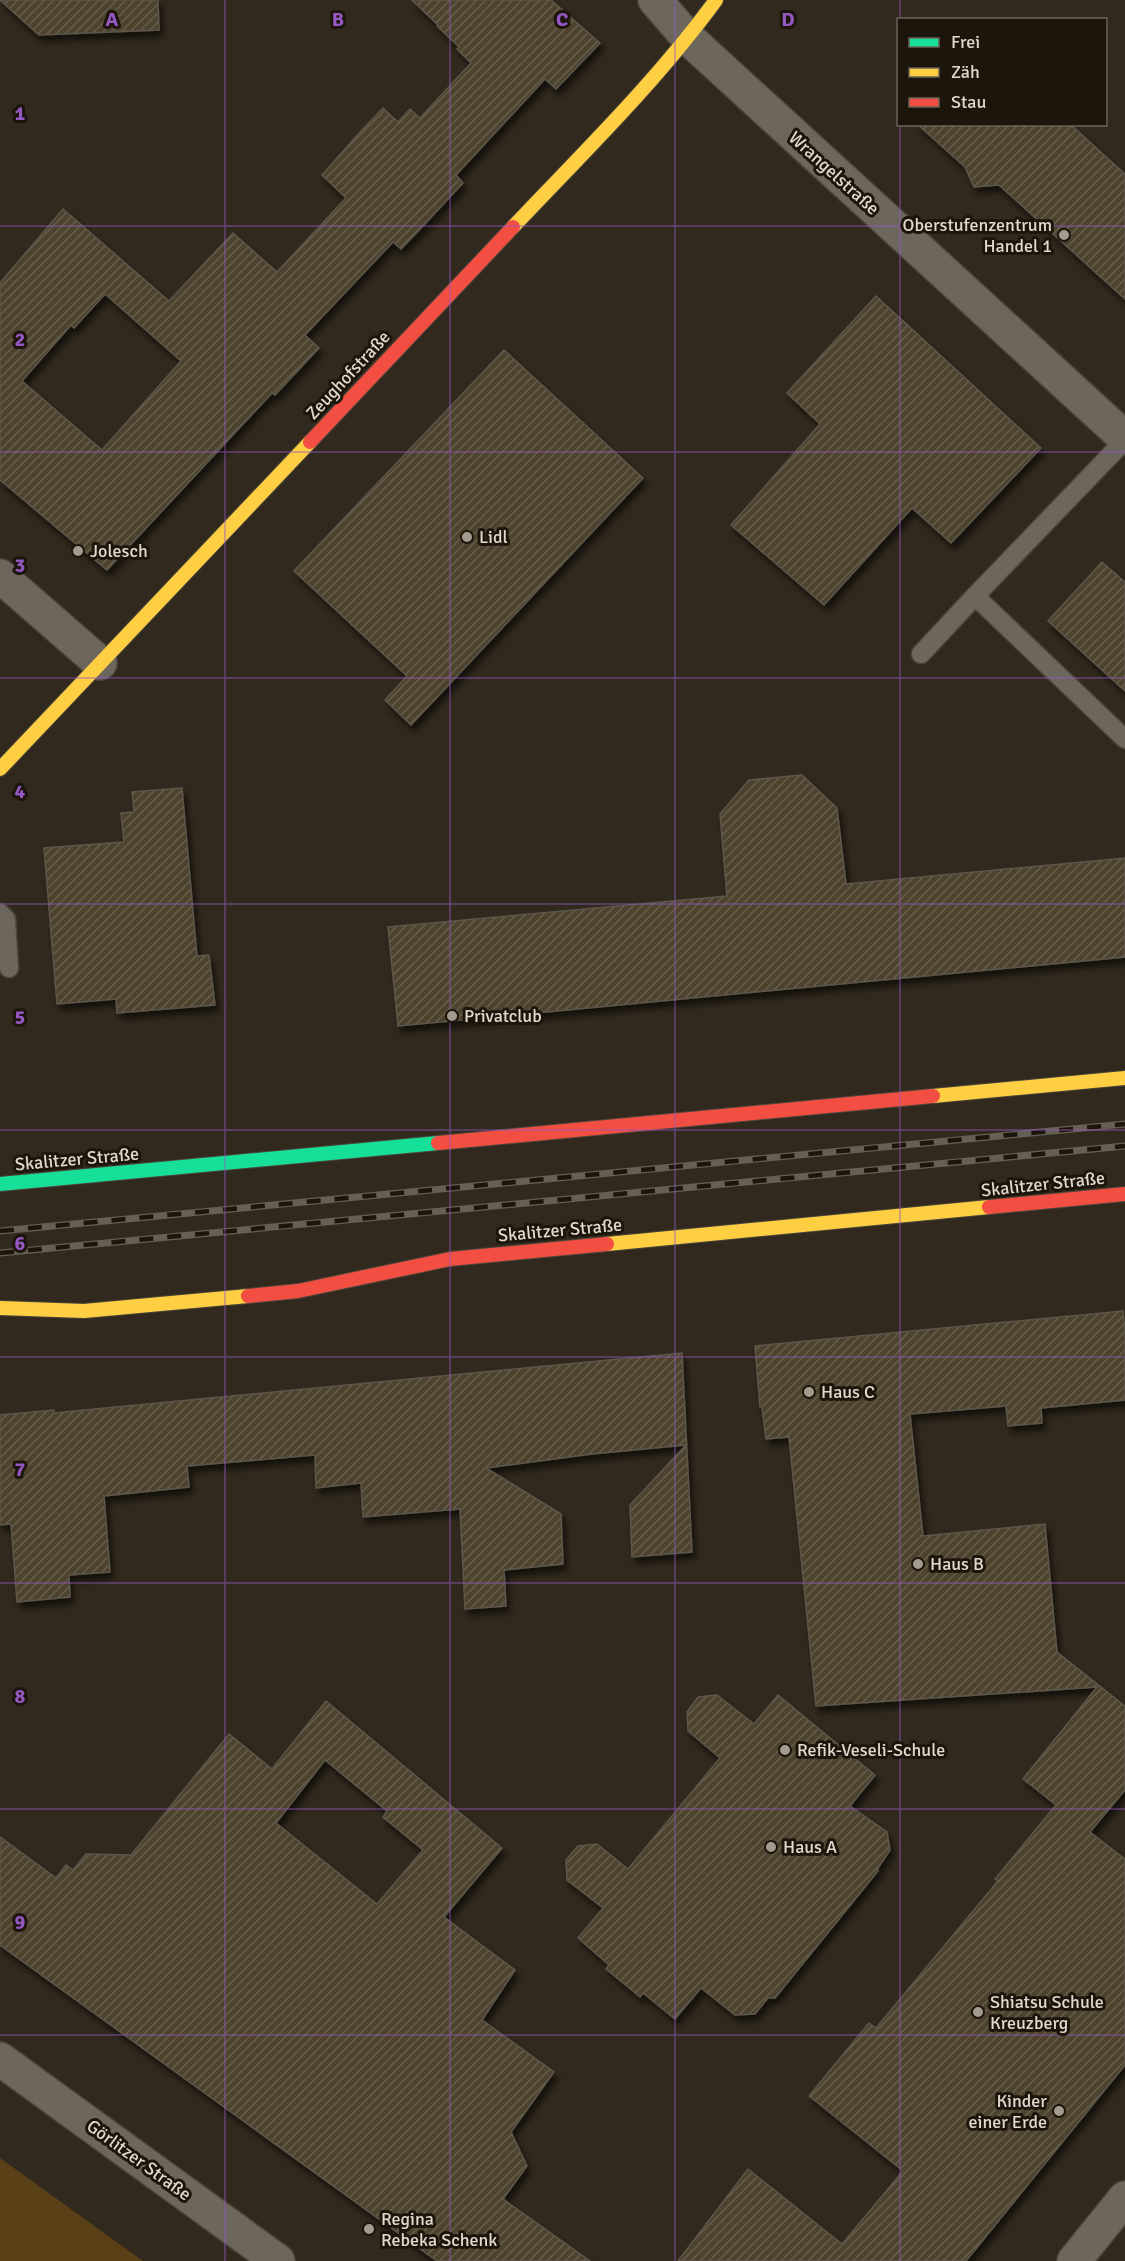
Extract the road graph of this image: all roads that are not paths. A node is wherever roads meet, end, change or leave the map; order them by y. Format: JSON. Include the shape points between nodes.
{"nodes":[{"id":1,"x":655,"y":0,"type":"edge"},
{"id":2,"x":716,"y":0,"type":"edge"},
{"id":3,"x":688,"y":38,"type":"junction"},
{"id":4,"x":1125,"y":439,"type":"edge"},
{"id":5,"x":0,"y":576,"type":"edge"},
{"id":6,"x":975,"y":596,"type":"junction"},
{"id":7,"x":921,"y":654,"type":"dead end"},
{"id":8,"x":100,"y":663,"type":"junction"},
{"id":9,"x":1125,"y":739,"type":"edge"},
{"id":10,"x":0,"y":769,"type":"edge"},
{"id":11,"x":0,"y":913,"type":"edge"},
{"id":12,"x":9,"y":968,"type":"dead end"},
{"id":13,"x":1125,"y":1078,"type":"edge"},
{"id":14,"x":0,"y":1184,"type":"edge"},
{"id":15,"x":1125,"y":1194,"type":"edge"},
{"id":16,"x":0,"y":1308,"type":"edge"},
{"id":17,"x":0,"y":2059,"type":"edge"},
{"id":18,"x":1125,"y":2198,"type":"edge"},
{"id":19,"x":279,"y":2261,"type":"edge"},
{"id":20,"x":1074,"y":2261,"type":"edge"}],
"edges":[{"from":1,"to":3,"type":"street","name":"Wrangelstraße"},
{"from":2,"to":3,"type":"main road","name":"Zeughofstraße"},
{"from":3,"to":4,"type":"street","name":"Wrangelstraße"},
{"from":3,"to":8,"type":"main road","name":"Zeughofstraße"},
{"from":4,"to":6,"type":"lane"},
{"from":5,"to":8,"type":"street"},
{"from":6,"to":7,"type":"lane"},
{"from":6,"to":9,"type":"lane"},
{"from":8,"to":10,"type":"main road","name":"Zeughofstraße"},
{"from":11,"to":12,"type":"lane","via":[[6,919]]},
{"from":13,"to":14,"type":"main road","name":"Skalitzer Straße"},
{"from":15,"to":16,"type":"main road","name":"Skalitzer Straße","via":[[450,1259],[298,1291],[84,1311]]},
{"from":17,"to":19,"type":"street","name":"Görlitzer Straße"},
{"from":18,"to":20,"type":"street"}]}
